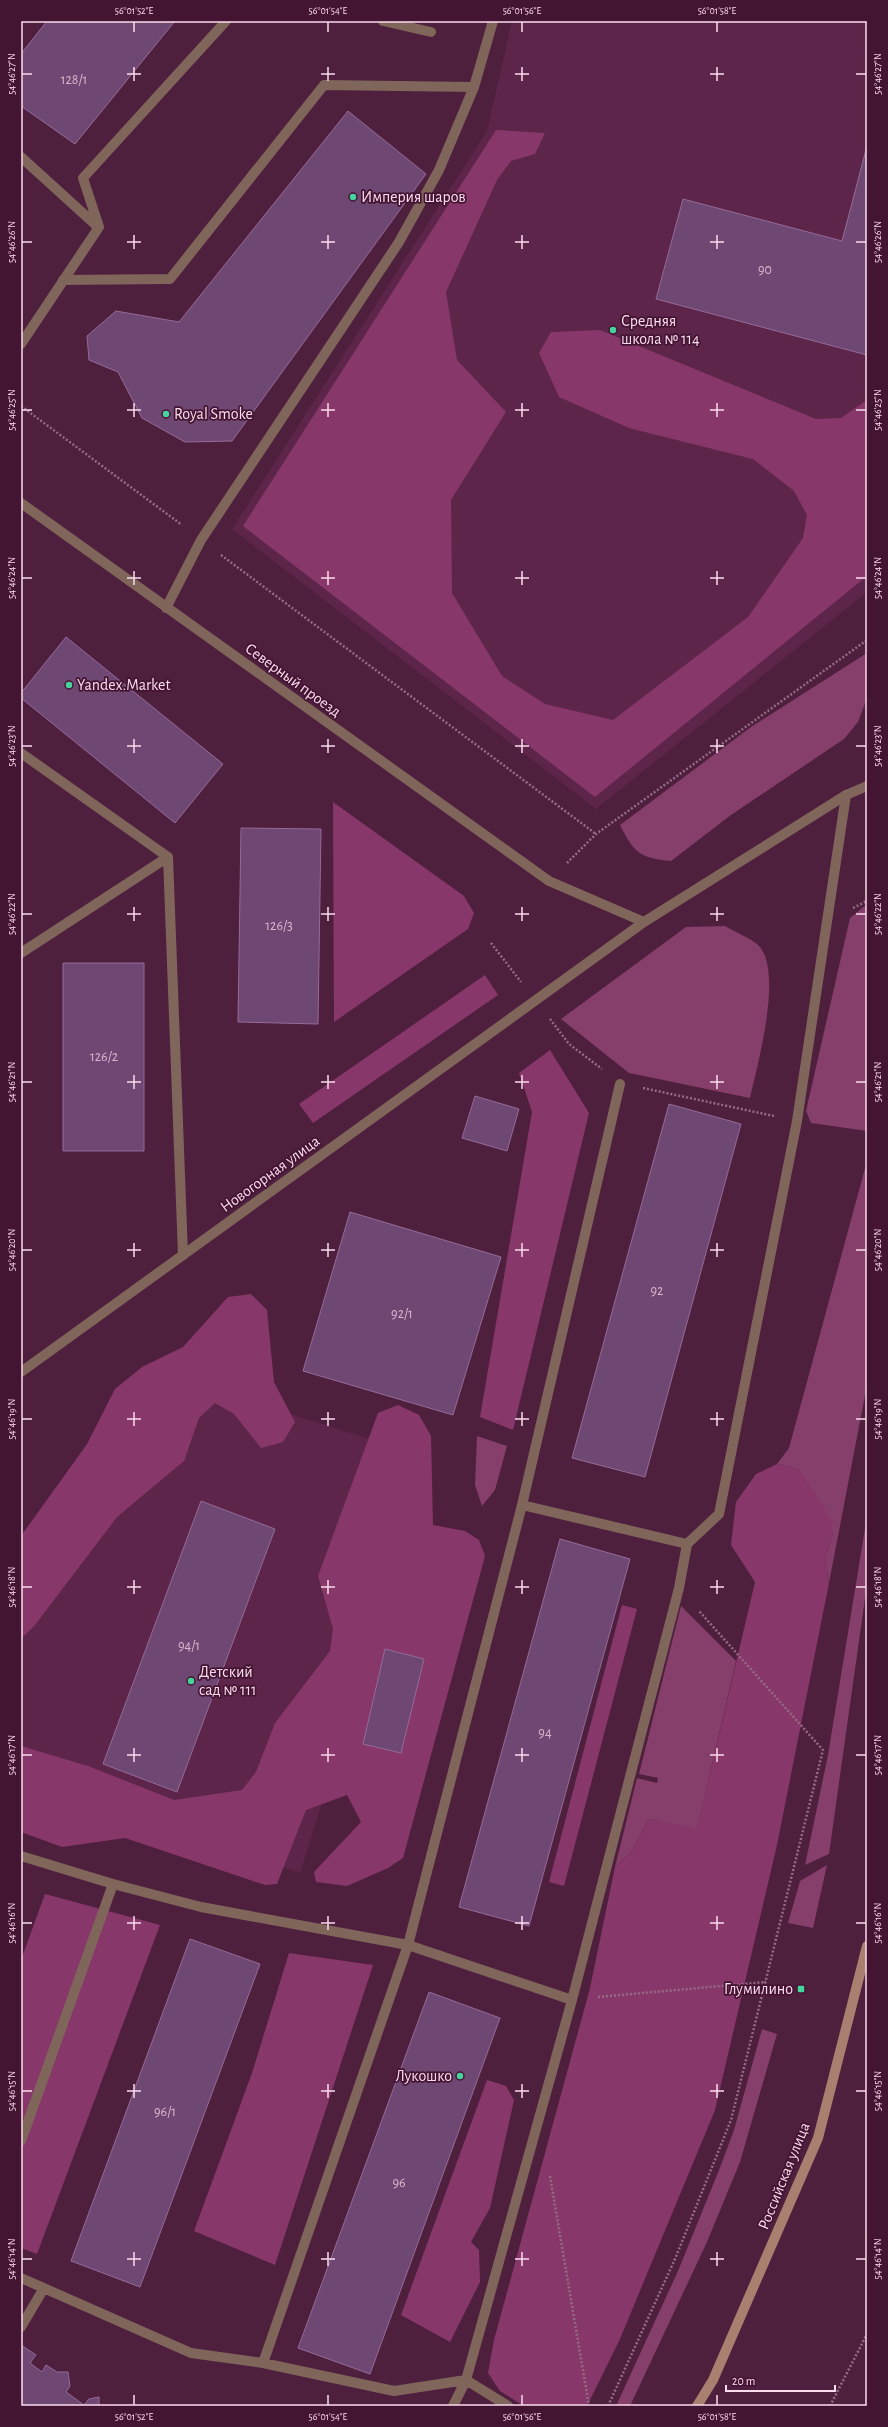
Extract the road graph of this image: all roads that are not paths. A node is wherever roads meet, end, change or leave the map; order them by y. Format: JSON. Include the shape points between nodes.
{"nodes":[{"id":1,"x":226,"y":21,"type":"edge"},
{"id":2,"x":383,"y":21,"type":"edge"},
{"id":3,"x":492,"y":21,"type":"edge"},
{"id":4,"x":431,"y":32,"type":"dead end"},
{"id":5,"x":474,"y":87,"type":"junction"},
{"id":6,"x":21,"y":157,"type":"edge"},
{"id":7,"x":99,"y":227,"type":"junction"},
{"id":8,"x":63,"y":280,"type":"junction"},
{"id":9,"x":21,"y":344,"type":"edge"},
{"id":10,"x":21,"y":503,"type":"edge"},
{"id":11,"x":166,"y":608,"type":"junction"},
{"id":12,"x":21,"y":753,"type":"edge"},
{"id":13,"x":867,"y":786,"type":"edge"},
{"id":14,"x":846,"y":795,"type":"junction"},
{"id":15,"x":168,"y":857,"type":"junction"},
{"id":16,"x":644,"y":922,"type":"junction"},
{"id":17,"x":21,"y":953,"type":"edge"},
{"id":18,"x":620,"y":1084,"type":"road end"},
{"id":19,"x":183,"y":1255,"type":"junction"},
{"id":20,"x":21,"y":1372,"type":"edge"},
{"id":21,"x":522,"y":1505,"type":"junction"},
{"id":22,"x":687,"y":1544,"type":"junction"},
{"id":23,"x":21,"y":1856,"type":"edge"},
{"id":24,"x":113,"y":1884,"type":"junction"},
{"id":25,"x":408,"y":1945,"type":"junction"},
{"id":26,"x":867,"y":1946,"type":"edge"},
{"id":27,"x":572,"y":2000,"type":"junction"},
{"id":28,"x":21,"y":2141,"type":"edge"},
{"id":29,"x":21,"y":2278,"type":"edge"},
{"id":30,"x":44,"y":2288,"type":"junction"},
{"id":31,"x":21,"y":2327,"type":"edge"},
{"id":32,"x":263,"y":2363,"type":"junction"},
{"id":33,"x":466,"y":2380,"type":"junction"},
{"id":34,"x":453,"y":2406,"type":"edge"},
{"id":35,"x":508,"y":2406,"type":"edge"},
{"id":36,"x":697,"y":2406,"type":"edge"}],
"edges":[{"from":1,"to":7,"type":"street","via":[[83,178]]},
{"from":2,"to":4,"type":"street"},
{"from":3,"to":5,"type":"street"},
{"from":5,"to":8,"type":"street","via":[[324,85],[170,279]]},
{"from":5,"to":11,"type":"street","via":[[439,170],[400,242],[202,540]]},
{"from":6,"to":7,"type":"street"},
{"from":7,"to":8,"type":"street"},
{"from":8,"to":9,"type":"street"},
{"from":10,"to":11,"type":"street","name":"Северный проезд"},
{"from":11,"to":16,"type":"street","name":"Северный проезд","via":[[548,881]]},
{"from":12,"to":15,"type":"street"},
{"from":13,"to":14,"type":"street","name":"Новогорная улица"},
{"from":14,"to":16,"type":"street","name":"Новогорная улица"},
{"from":14,"to":22,"type":"street","via":[[797,1121],[719,1514]]},
{"from":15,"to":17,"type":"street"},
{"from":15,"to":19,"type":"street"},
{"from":16,"to":19,"type":"street","name":"Новогорная улица"},
{"from":18,"to":21,"type":"street"},
{"from":19,"to":20,"type":"street","name":"Новогорная улица"},
{"from":21,"to":22,"type":"street"},
{"from":21,"to":25,"type":"street"},
{"from":22,"to":27,"type":"street","via":[[679,1588]]},
{"from":23,"to":24,"type":"street"},
{"from":24,"to":25,"type":"street","via":[[202,1907]]},
{"from":24,"to":28,"type":"street"},
{"from":25,"to":27,"type":"street"},
{"from":25,"to":32,"type":"street"},
{"from":26,"to":36,"type":"main road","name":"Российская улица","via":[[818,2138],[713,2380]]},
{"from":27,"to":33,"type":"street"},
{"from":29,"to":30,"type":"street"},
{"from":30,"to":31,"type":"street"},
{"from":30,"to":32,"type":"street","via":[[191,2353]]},
{"from":32,"to":33,"type":"street","via":[[394,2391]]},
{"from":33,"to":34,"type":"street"},
{"from":33,"to":35,"type":"street"}]}
